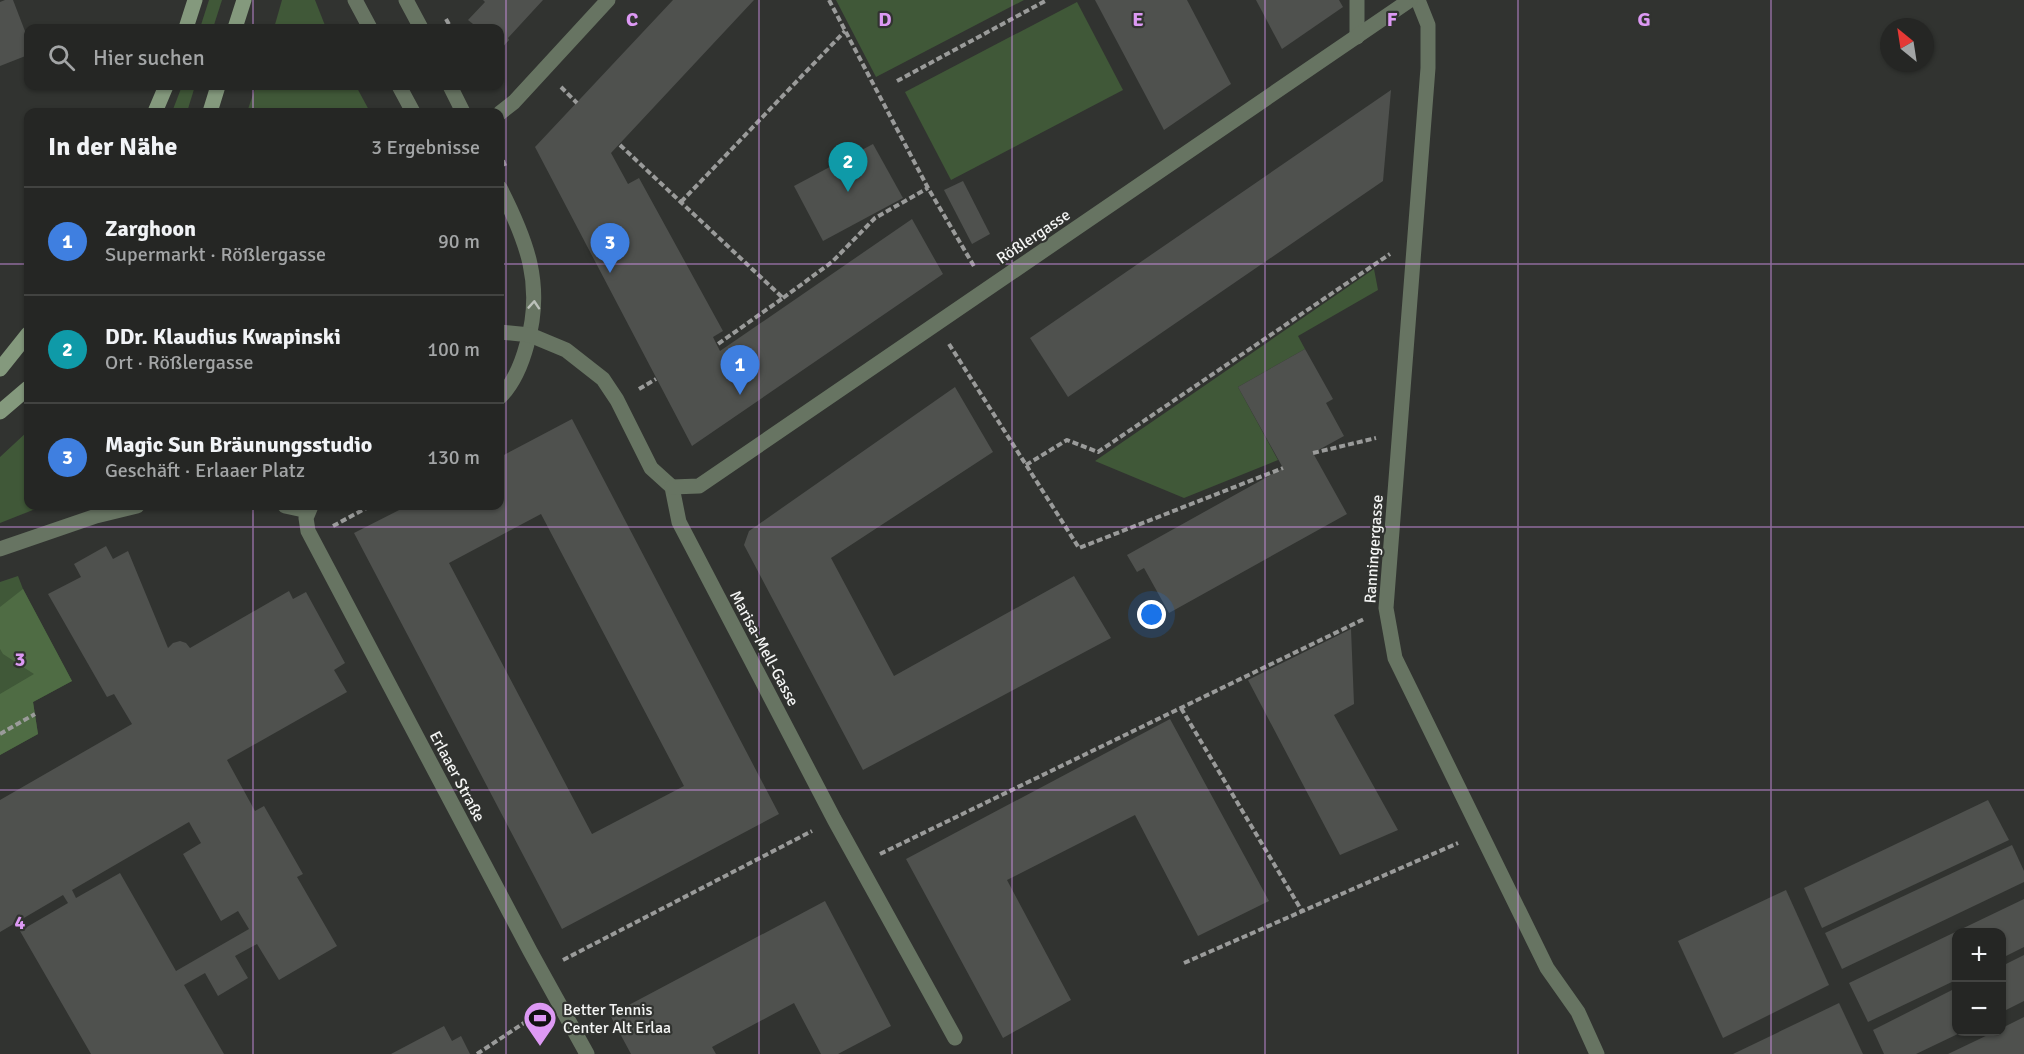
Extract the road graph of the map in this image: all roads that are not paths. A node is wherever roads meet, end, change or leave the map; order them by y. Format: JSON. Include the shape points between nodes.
{"nodes":[{"id":1,"x":195,"y":0,"type":"edge"},
{"id":2,"x":244,"y":0,"type":"edge"},
{"id":3,"x":355,"y":0,"type":"edge"},
{"id":4,"x":406,"y":0,"type":"edge"},
{"id":5,"x":608,"y":0,"type":"edge"},
{"id":6,"x":1357,"y":0,"type":"edge"},
{"id":7,"x":1410,"y":0,"type":"edge"},
{"id":8,"x":1418,"y":0,"type":"edge"},
{"id":9,"x":187,"y":24,"type":"edge"},
{"id":10,"x":237,"y":24,"type":"edge"},
{"id":11,"x":368,"y":24,"type":"edge"},
{"id":12,"x":419,"y":24,"type":"edge"},
{"id":13,"x":1357,"y":37,"type":"junction"},
{"id":14,"x":164,"y":90,"type":"edge"},
{"id":15,"x":217,"y":90,"type":"edge"},
{"id":16,"x":401,"y":90,"type":"edge"},
{"id":17,"x":452,"y":90,"type":"edge"},
{"id":18,"x":157,"y":108,"type":"edge"},
{"id":19,"x":211,"y":108,"type":"edge"},
{"id":20,"x":411,"y":108,"type":"edge"},
{"id":21,"x":461,"y":108,"type":"edge"},
{"id":22,"x":504,"y":110,"type":"edge"},
{"id":23,"x":504,"y":196,"type":"edge"},
{"id":24,"x":504,"y":332,"type":"edge"},
{"id":25,"x":530,"y":335,"type":"junction"},
{"id":26,"x":24,"y":339,"type":"edge"},
{"id":27,"x":0,"y":369,"type":"edge"},
{"id":28,"x":24,"y":391,"type":"edge"},
{"id":29,"x":504,"y":391,"type":"edge"},
{"id":30,"x":0,"y":412,"type":"edge"},
{"id":31,"x":672,"y":487,"type":"junction"},
{"id":32,"x":121,"y":510,"type":"edge"},
{"id":33,"x":310,"y":510,"type":"edge"},
{"id":34,"x":0,"y":549,"type":"edge"},
{"id":35,"x":955,"y":1038,"type":"dead end"},
{"id":36,"x":587,"y":1054,"type":"edge"},
{"id":37,"x":1597,"y":1054,"type":"edge"}],
"edges":[{"from":1,"to":9,"type":"main road"},
{"from":2,"to":10,"type":"main road"},
{"from":3,"to":11,"type":"street"},
{"from":4,"to":12,"type":"street"},
{"from":5,"to":22,"type":"street"},
{"from":6,"to":13,"type":"street"},
{"from":7,"to":13,"type":"street","name":"Rößlergasse"},
{"from":8,"to":37,"type":"street","name":"Ranningergasse","via":[[1428,25],[1428,68],[1386,608],[1395,658],[1547,968],[1578,1012]]},
{"from":13,"to":31,"type":"street","name":"Rößlergasse","via":[[699,486]]},
{"from":14,"to":18,"type":"main road"},
{"from":15,"to":19,"type":"main road"},
{"from":16,"to":20,"type":"street"},
{"from":17,"to":21,"type":"street"},
{"from":25,"to":23,"type":"street","one_way":true,"via":[[533,270]]},
{"from":24,"to":25,"type":"street"},
{"from":25,"to":29,"type":"street","via":[[517,373]]},
{"from":25,"to":31,"type":"street","via":[[566,350],[603,380],[651,468]]},
{"from":26,"to":27,"type":"main road"},
{"from":28,"to":30,"type":"main road"},
{"from":31,"to":35,"type":"street","name":"Marisa-Mell-Gasse","via":[[679,522],[834,819]]},
{"from":32,"to":34,"type":"street"},
{"from":33,"to":36,"type":"street","name":"Erlaaer Straße","via":[[306,525],[311,537]]}]}
